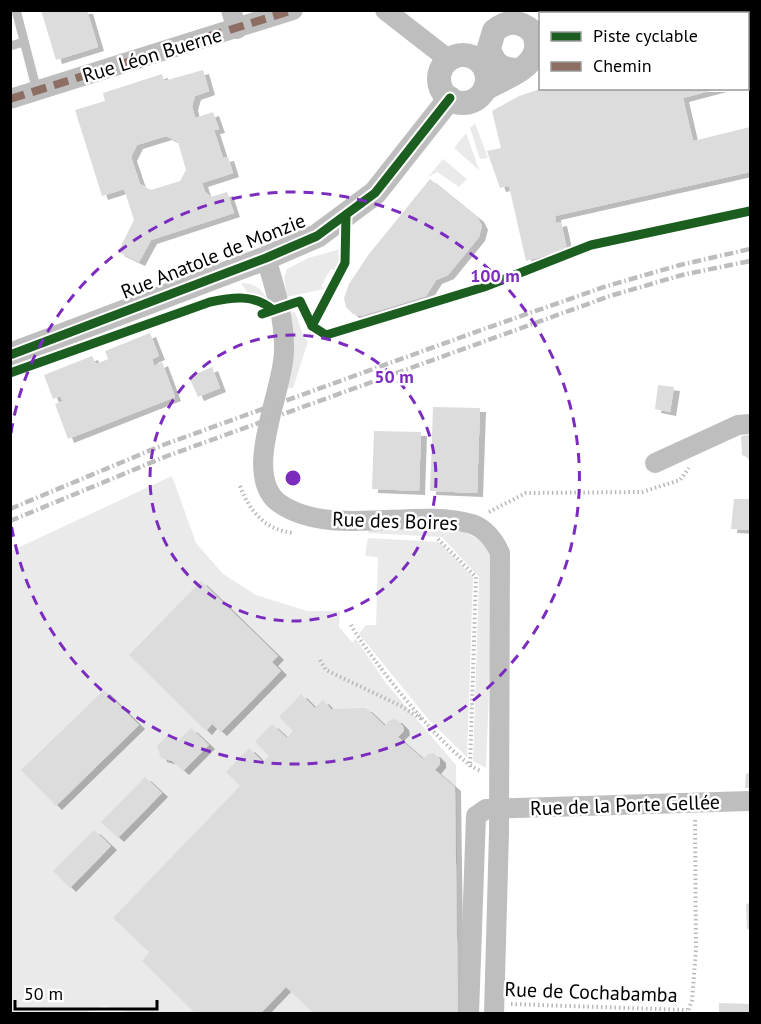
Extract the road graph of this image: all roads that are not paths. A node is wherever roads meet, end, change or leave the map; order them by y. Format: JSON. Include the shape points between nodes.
{"nodes":[{"id":1,"x":16,"y":10,"type":"edge"},
{"id":2,"x":293,"y":10,"type":"edge"},
{"id":3,"x":385,"y":10,"type":"edge"},
{"id":4,"x":523,"y":17,"type":"edge"},
{"id":5,"x":234,"y":20,"type":"edge"},
{"id":6,"x":490,"y":39,"type":"junction"},
{"id":7,"x":24,"y":42,"type":"junction"},
{"id":8,"x":10,"y":46,"type":"edge"},
{"id":9,"x":458,"y":57,"type":"junction"},
{"id":10,"x":531,"y":61,"type":"edge"},
{"id":11,"x":485,"y":89,"type":"junction"},
{"id":12,"x":37,"y":91,"type":"junction"},
{"id":13,"x":450,"y":98,"type":"junction"},
{"id":14,"x":10,"y":99,"type":"edge"},
{"id":15,"x":266,"y":258,"type":"junction"},
{"id":16,"x":10,"y":356,"type":"edge"},
{"id":17,"x":750,"y":424,"type":"edge"},
{"id":18,"x":655,"y":463,"type":"dead end"},
{"id":19,"x":750,"y":801,"type":"edge"},
{"id":20,"x":498,"y":808,"type":"junction"},
{"id":21,"x":493,"y":1008,"type":"edge"},
{"id":22,"x":469,"y":1014,"type":"edge"}],
"edges":[{"from":1,"to":7,"type":"lane"},
{"from":2,"to":5,"type":"street","name":"Rue Léon Buerne"},
{"from":3,"to":9,"type":"street"},
{"from":4,"to":6,"type":"street","via":[[501,25]]},
{"from":4,"to":10,"type":"street","via":[[536,40]]},
{"from":5,"to":12,"type":"street","name":"Rue Léon Buerne"},
{"from":6,"to":9,"type":"street"},
{"from":6,"to":10,"type":"street","via":[[495,63],[502,68]]},
{"from":7,"to":8,"type":"lane"},
{"from":7,"to":12,"type":"lane"},
{"from":9,"to":11,"type":"street","via":[[476,58],[486,72]]},
{"from":9,"to":13,"type":"street","via":[[440,71],[441,88]]},
{"from":10,"to":11,"type":"street"},
{"from":11,"to":13,"type":"street","via":[[466,102]]},
{"from":12,"to":14,"type":"street","name":"Rue Léon Buerne"},
{"from":13,"to":15,"type":"street","name":"Rue Anatole de Monzie","via":[[375,193],[316,236]]},
{"from":15,"to":16,"type":"street","name":"Rue Anatole de Monzie"},
{"from":15,"to":20,"type":"street","name":"Rue des Boires","via":[[284,337],[283,371],[262,461],[265,484],[272,497],[309,516],[449,520],[473,525],[494,540],[502,567]]},
{"from":17,"to":18,"type":"street","via":[[738,425]]},
{"from":19,"to":20,"type":"street","name":"Rue de la Porte Gellée"},
{"from":20,"to":21,"type":"street","name":"Rue des Boires"},
{"from":20,"to":22,"type":"street","via":[[486,809],[476,816]]}]}
